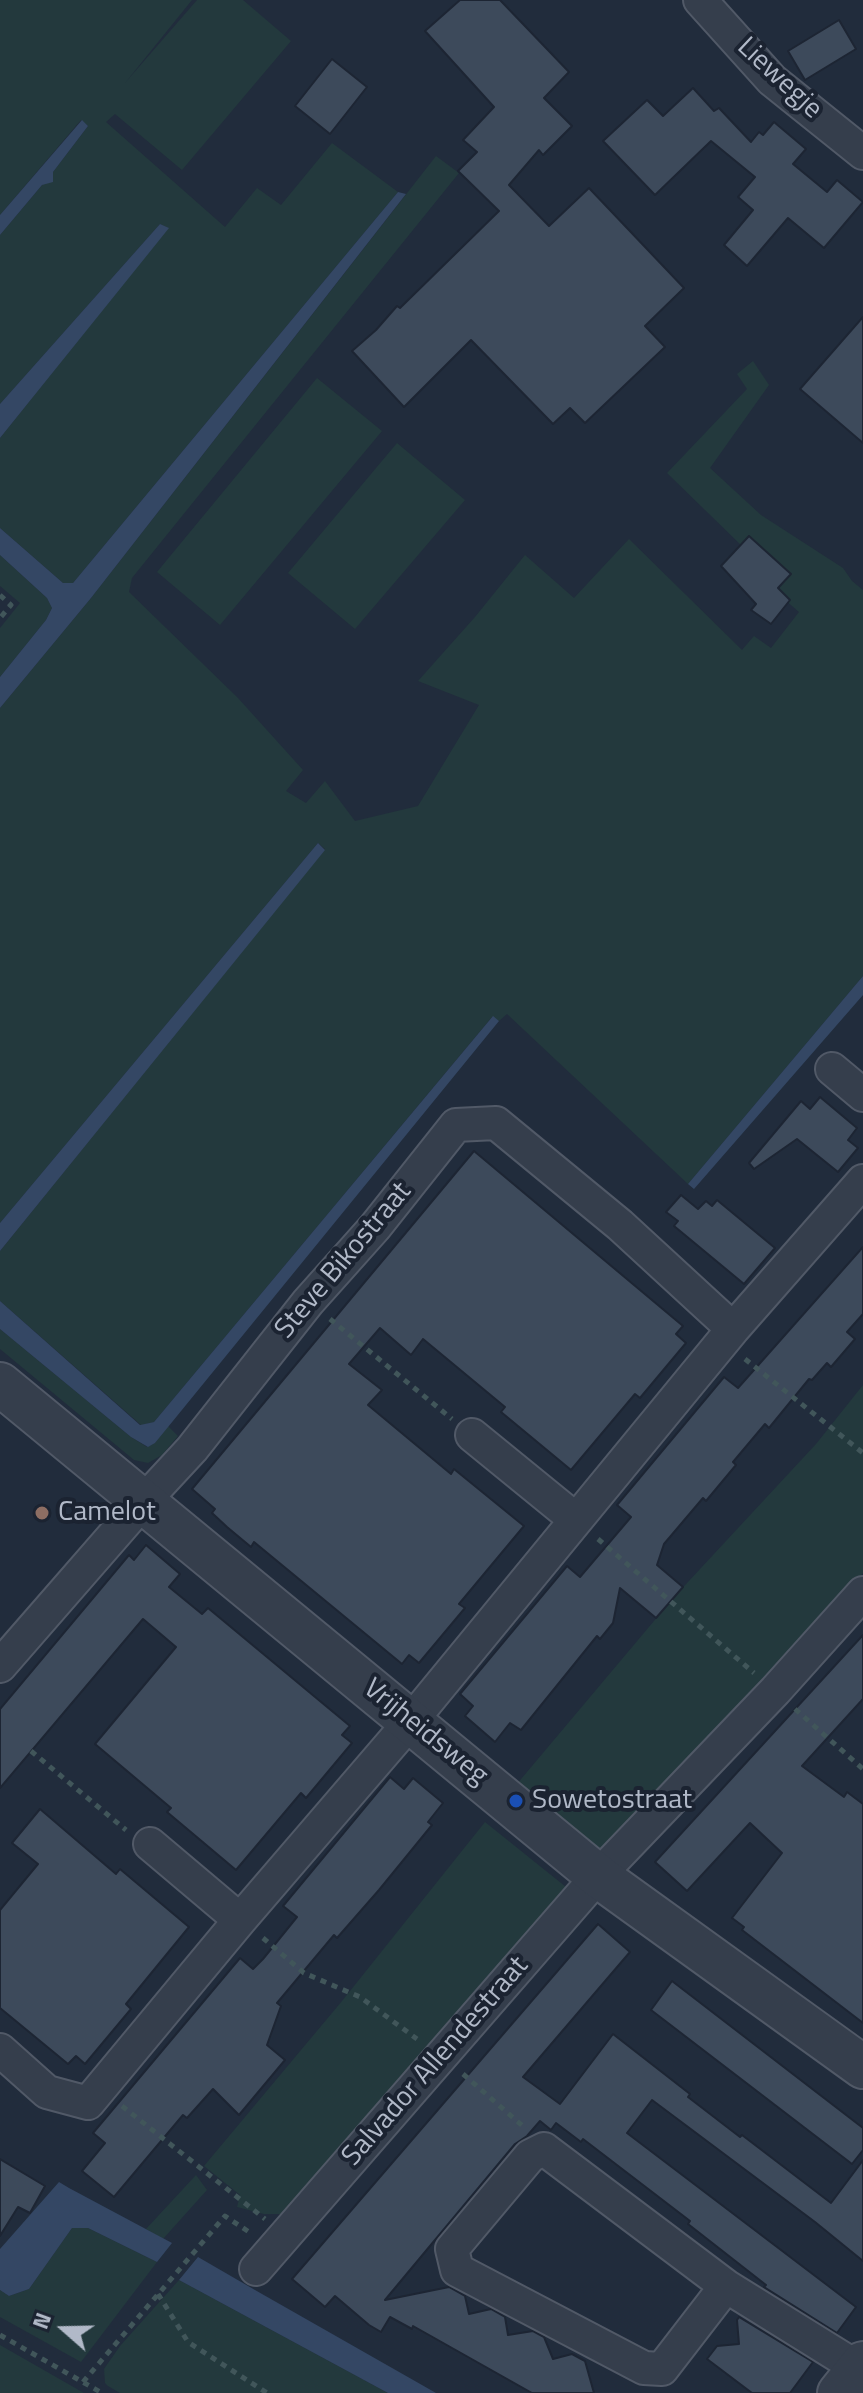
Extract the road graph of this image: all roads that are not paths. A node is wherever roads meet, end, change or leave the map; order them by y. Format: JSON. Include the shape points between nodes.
{"nodes":[{"id":1,"x":700,"y":0,"type":"edge"},
{"id":2,"x":863,"y":153,"type":"edge"},
{"id":3,"x":832,"y":1069,"type":"dead end"},
{"id":4,"x":863,"y":1095,"type":"edge"},
{"id":5,"x":863,"y":1181,"type":"edge"},
{"id":6,"x":728,"y":1335,"type":"junction"},
{"id":7,"x":0,"y":1384,"type":"edge"},
{"id":8,"x":472,"y":1435,"type":"road end"},
{"id":9,"x":142,"y":1503,"type":"junction"},
{"id":10,"x":575,"y":1519,"type":"junction"},
{"id":11,"x":863,"y":1593,"type":"edge"},
{"id":12,"x":0,"y":1666,"type":"edge"},
{"id":13,"x":411,"y":1721,"type":"junction"},
{"id":14,"x":150,"y":1844,"type":"road end"},
{"id":15,"x":598,"y":1876,"type":"junction"},
{"id":16,"x":240,"y":1920,"type":"junction"},
{"id":17,"x":0,"y":2050,"type":"edge"},
{"id":18,"x":863,"y":2067,"type":"edge"},
{"id":19,"x":272,"y":2251,"type":"road end"},
{"id":20,"x":726,"y":2286,"type":"junction"},
{"id":21,"x":854,"y":2375,"type":"edge"}],
"edges":[{"from":1,"to":2,"type":"street","name":"Liewegje","via":[[772,80]]},
{"from":3,"to":4,"type":"street"},
{"from":5,"to":6,"type":"street"},
{"from":6,"to":9,"type":"street","name":"Steve Bikostraat","via":[[620,1225],[496,1123],[456,1125]]},
{"from":6,"to":10,"type":"street"},
{"from":7,"to":9,"type":"street","name":"Vrijheidsweg"},
{"from":8,"to":10,"type":"street"},
{"from":9,"to":12,"type":"street","name":"Steve Bikostraat"},
{"from":9,"to":13,"type":"street","name":"Vrijheidsweg"},
{"from":10,"to":13,"type":"street"},
{"from":11,"to":15,"type":"street","name":"Salvador Allendestraat"},
{"from":13,"to":15,"type":"street","name":"Vrijheidsweg"},
{"from":13,"to":16,"type":"street"},
{"from":14,"to":16,"type":"street"},
{"from":15,"to":18,"type":"street","name":"Vrijheidsweg"},
{"from":15,"to":19,"type":"street","name":"Salvador Allendestraat"},
{"from":16,"to":17,"type":"street","via":[[88,2103],[47,2092]]},
{"from":20,"to":20,"type":"street","via":[[662,2369],[644,2368],[457,2270],[452,2249],[530,2156],[544,2149]]},
{"from":20,"to":21,"type":"street"}]}
